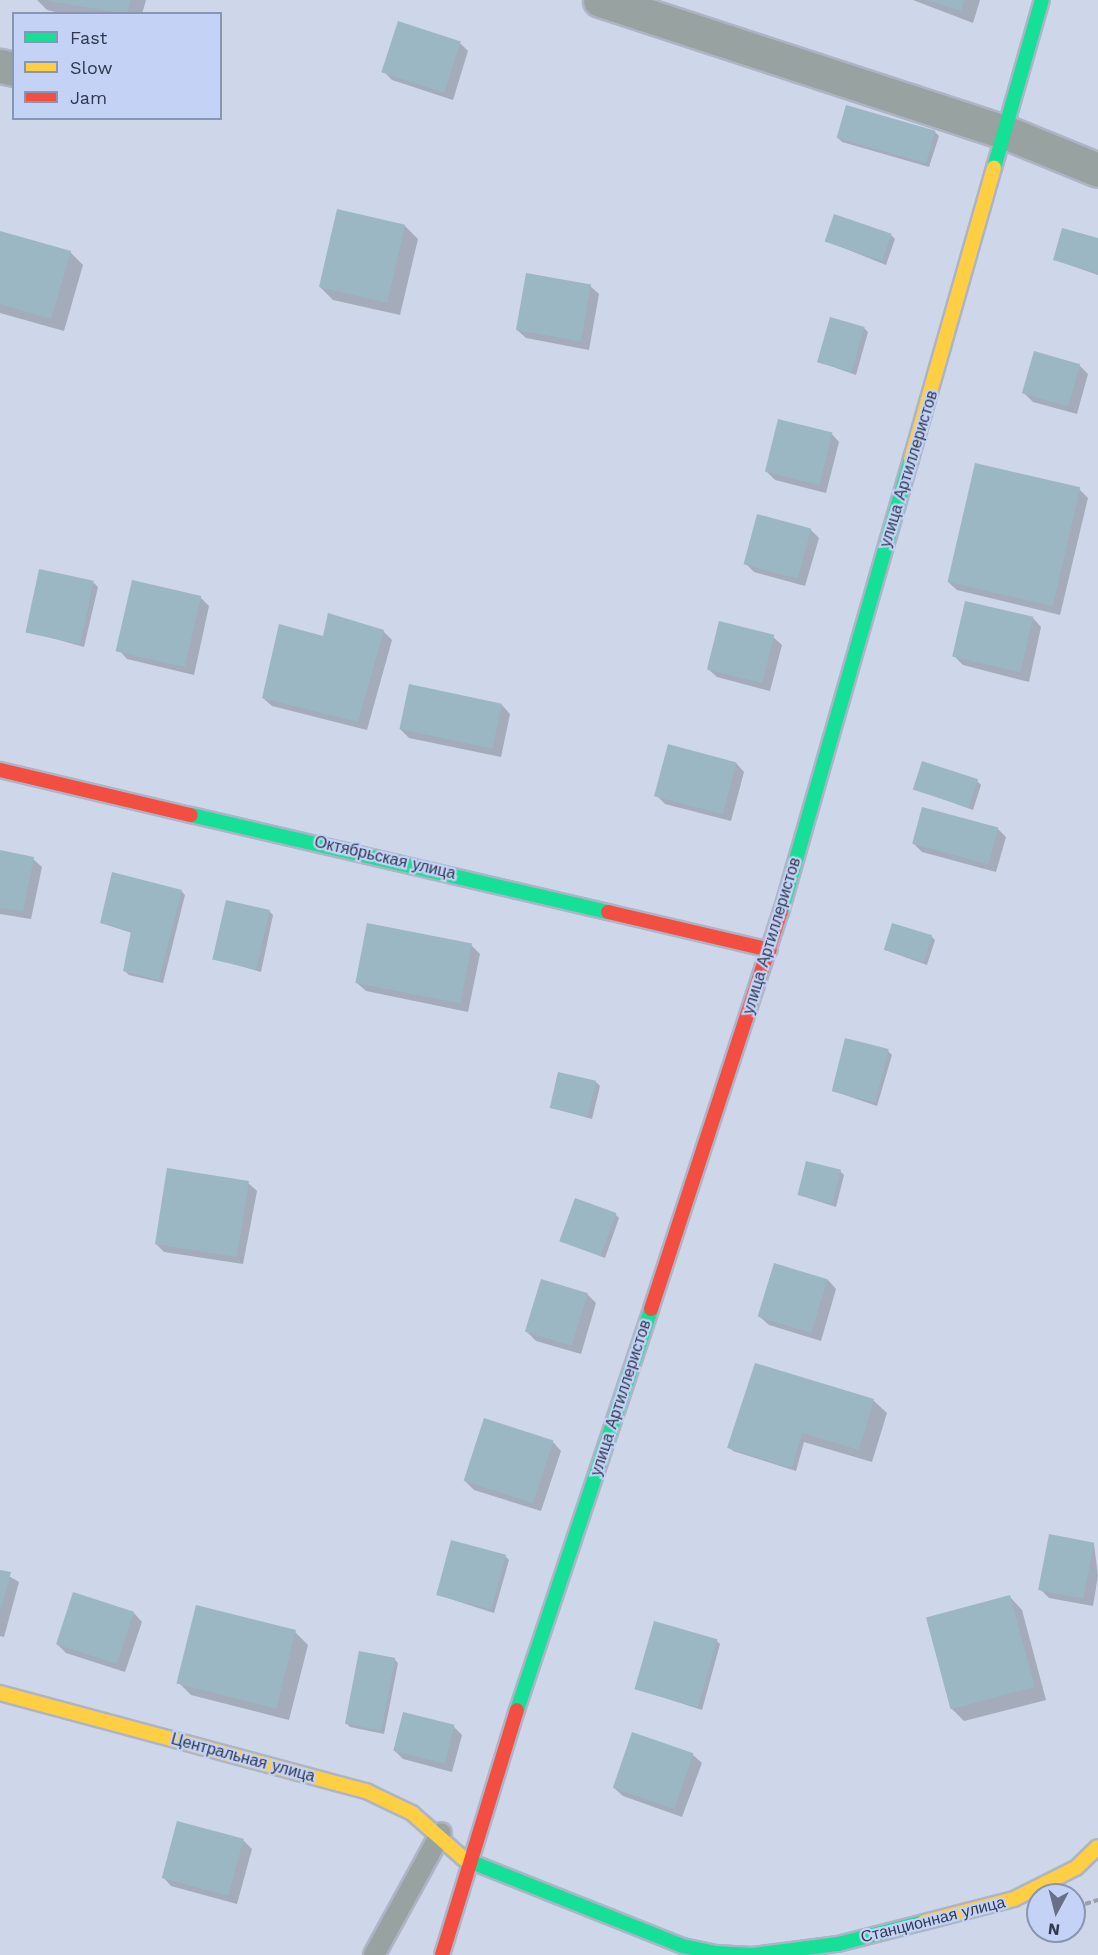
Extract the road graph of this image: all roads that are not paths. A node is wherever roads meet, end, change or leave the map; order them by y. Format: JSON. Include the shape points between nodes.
{"nodes":[{"id":1,"x":600,"y":0,"type":"edge"},
{"id":2,"x":1042,"y":0,"type":"edge"},
{"id":3,"x":1005,"y":132,"type":"junction"},
{"id":4,"x":1098,"y":170,"type":"edge"},
{"id":5,"x":0,"y":770,"type":"edge"},
{"id":6,"x":770,"y":950,"type":"junction"},
{"id":7,"x":0,"y":1693,"type":"edge"},
{"id":8,"x":441,"y":1833,"type":"junction"},
{"id":9,"x":1098,"y":1847,"type":"edge"},
{"id":10,"x":467,"y":1861,"type":"junction"},
{"id":11,"x":374,"y":1955,"type":"edge"},
{"id":12,"x":442,"y":1955,"type":"edge"}],
"edges":[{"from":1,"to":3,"type":"street"},
{"from":2,"to":3,"type":"main road","name":"улица Артиллеристов"},
{"from":3,"to":4,"type":"street"},
{"from":3,"to":6,"type":"main road","name":"улица Артиллеристов"},
{"from":5,"to":6,"type":"main road","name":"Октябрьская улица"},
{"from":6,"to":10,"type":"main road","name":"улица Артиллеристов"},
{"from":7,"to":8,"type":"main road","name":"Центральная улица","via":[[366,1791]]},
{"from":8,"to":10,"type":"main road","name":"Центральная улица"},
{"from":8,"to":11,"type":"lane"},
{"from":9,"to":10,"type":"main road","name":"Станционная улица","via":[[1076,1868],[1014,1899],[838,1944],[753,1955],[683,1946]]},
{"from":10,"to":12,"type":"main road","name":"улица Артиллеристов"}]}
